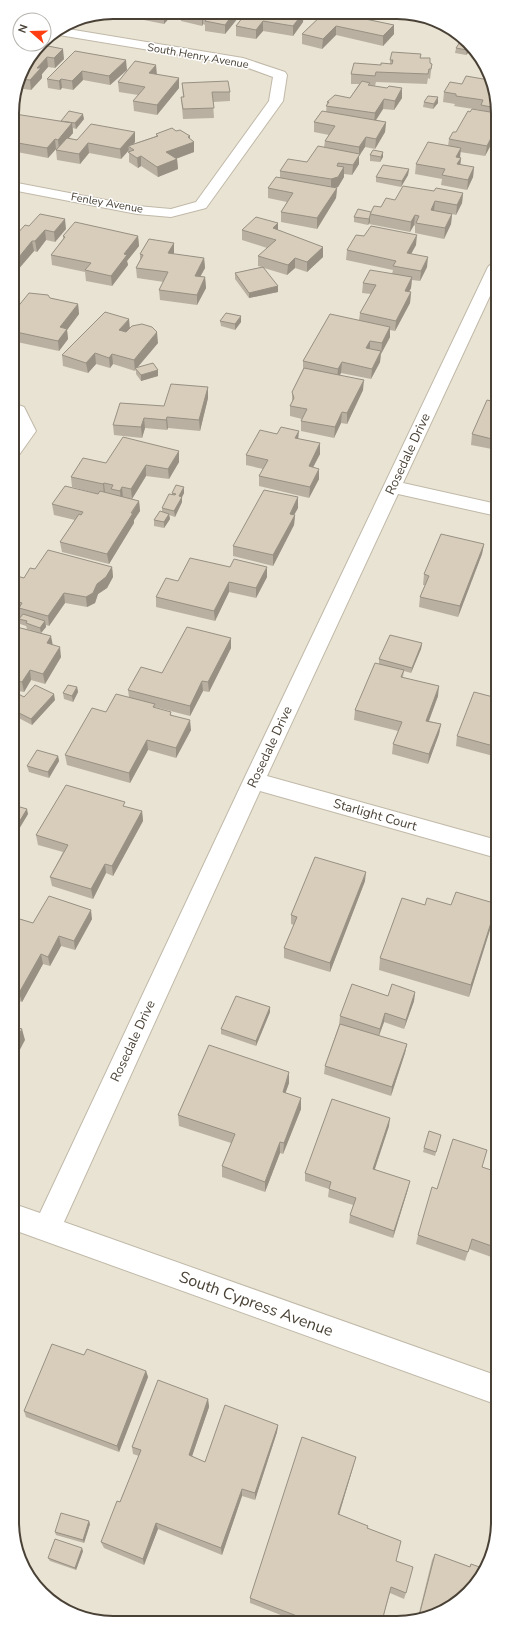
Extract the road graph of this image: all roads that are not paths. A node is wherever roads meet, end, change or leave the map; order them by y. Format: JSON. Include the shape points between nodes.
{"nodes":[{"id":1,"x":65,"y":32,"type":"edge"},
{"id":2,"x":19,"y":187,"type":"edge"},
{"id":3,"x":201,"y":205,"type":"joint"},
{"id":4,"x":491,"y":281,"type":"edge"},
{"id":5,"x":19,"y":413,"type":"edge"},
{"id":6,"x":19,"y":442,"type":"edge"},
{"id":7,"x":393,"y":487,"type":"junction"},
{"id":8,"x":491,"y":509,"type":"edge"},
{"id":9,"x":254,"y":781,"type":"junction"},
{"id":10,"x":491,"y":847,"type":"edge"},
{"id":11,"x":19,"y":1219,"type":"edge"},
{"id":12,"x":47,"y":1228,"type":"junction"},
{"id":13,"x":491,"y":1388,"type":"edge"}],
"edges":[{"from":1,"to":3,"type":"street","name":"South Henry Avenue","via":[[243,62],[280,75],[276,101]]},
{"from":2,"to":3,"type":"street","name":"Fenley Avenue","via":[[137,210],[171,213]]},
{"from":4,"to":7,"type":"street","name":"Rosedale Drive"},
{"from":5,"to":6,"type":"street","via":[[27,431]]},
{"from":7,"to":8,"type":"street"},
{"from":7,"to":9,"type":"street","name":"Rosedale Drive"},
{"from":9,"to":10,"type":"street","name":"Starlight Court"},
{"from":9,"to":12,"type":"street","name":"Rosedale Drive"},
{"from":11,"to":12,"type":"street","name":"South Cypress Avenue"},
{"from":12,"to":13,"type":"street","name":"South Cypress Avenue"}]}
